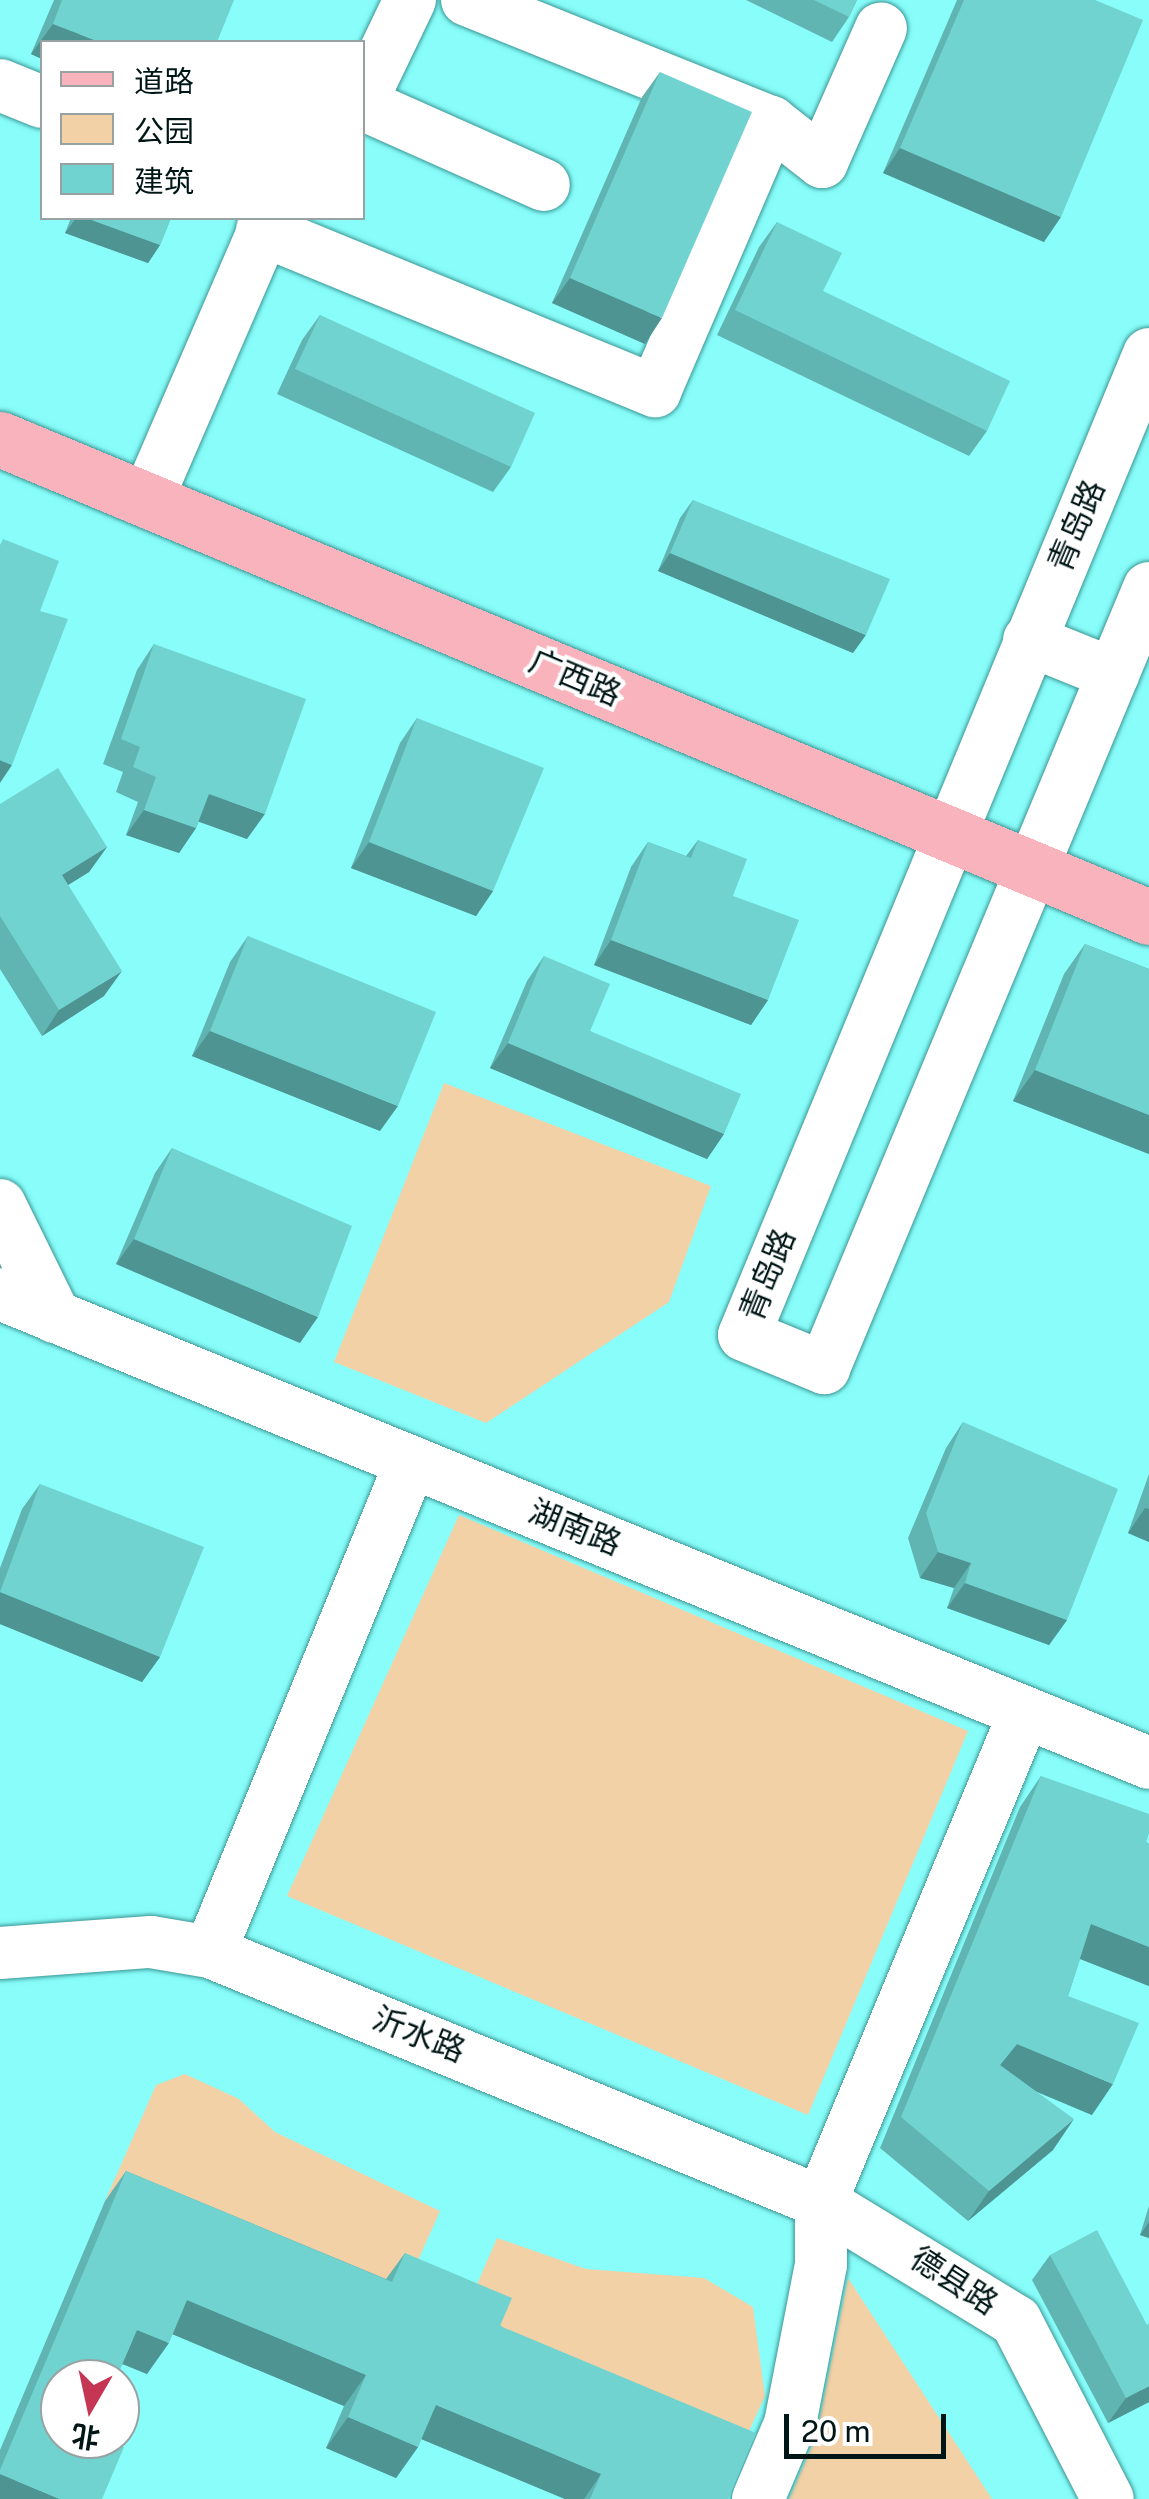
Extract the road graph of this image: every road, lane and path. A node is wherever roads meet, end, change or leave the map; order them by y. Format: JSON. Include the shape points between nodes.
{"nodes":[{"id":1,"x":410,"y":0,"type":"edge"},
{"id":2,"x":467,"y":0,"type":"edge"},
{"id":3,"x":882,"y":28,"type":"dead end"},
{"id":4,"x":0,"y":85,"type":"edge"},
{"id":5,"x":365,"y":96,"type":"edge"},
{"id":6,"x":40,"y":101,"type":"edge"},
{"id":7,"x":365,"y":103,"type":"edge"},
{"id":8,"x":771,"y":122,"type":"junction"},
{"id":9,"x":544,"y":185,"type":"dead end"},
{"id":10,"x":266,"y":224,"type":"edge"},
{"id":11,"x":1149,"y":354,"type":"edge"},
{"id":12,"x":0,"y":439,"type":"edge"},
{"id":13,"x":147,"y":500,"type":"junction"},
{"id":14,"x":1149,"y":588,"type":"edge"},
{"id":15,"x":1029,"y":640,"type":"junction"},
{"id":16,"x":1114,"y":674,"type":"junction"},
{"id":17,"x":948,"y":833,"type":"junction"},
{"id":18,"x":1034,"y":868,"type":"junction"},
{"id":19,"x":1149,"y":918,"type":"edge"},
{"id":20,"x":0,"y":1205,"type":"edge"},
{"id":21,"x":0,"y":1294,"type":"edge"},
{"id":22,"x":55,"y":1316,"type":"junction"},
{"id":23,"x":412,"y":1462,"type":"junction"},
{"id":24,"x":1024,"y":1714,"type":"junction"},
{"id":25,"x":1149,"y":1763,"type":"edge"},
{"id":26,"x":210,"y":1952,"type":"junction"},
{"id":27,"x":0,"y":1953,"type":"edge"},
{"id":28,"x":821,"y":2202,"type":"junction"},
{"id":29,"x":758,"y":2499,"type":"edge"},
{"id":30,"x":1108,"y":2499,"type":"edge"}],
"edges":[{"from":1,"to":5,"type":"street"},
{"from":2,"to":8,"type":"street"},
{"from":3,"to":8,"type":"street","via":[[822,162]]},
{"from":4,"to":6,"type":"street"},
{"from":7,"to":9,"type":"street"},
{"from":8,"to":10,"type":"street","via":[[655,391]]},
{"from":10,"to":13,"type":"street"},
{"from":11,"to":15,"type":"street","name":"青岛路"},
{"from":12,"to":13,"type":"main road","name":"广西路"},
{"from":13,"to":17,"type":"main road","name":"广西路"},
{"from":14,"to":16,"type":"street","name":"青岛路"},
{"from":15,"to":16,"type":"street"},
{"from":15,"to":17,"type":"street","name":"青岛路"},
{"from":16,"to":18,"type":"street","name":"青岛路"},
{"from":17,"to":18,"type":"main road","name":"广西路"},
{"from":17,"to":18,"type":"street","name":"青岛路","via":[[744,1334],[824,1368]]},
{"from":18,"to":19,"type":"main road","name":"广西路"},
{"from":20,"to":22,"type":"street"},
{"from":21,"to":22,"type":"street","name":"湖南路"},
{"from":22,"to":23,"type":"street","name":"湖南路"},
{"from":23,"to":24,"type":"street","name":"湖南路"},
{"from":23,"to":26,"type":"street"},
{"from":24,"to":25,"type":"street","name":"湖南路"},
{"from":24,"to":28,"type":"street"},
{"from":26,"to":27,"type":"street","name":"沂水路","via":[[151,1942]]},
{"from":26,"to":28,"type":"street","name":"沂水路"},
{"from":28,"to":29,"type":"street","via":[[822,2266],[790,2424]]},
{"from":28,"to":30,"type":"street","name":"德县路","via":[[1016,2321]]}]}
